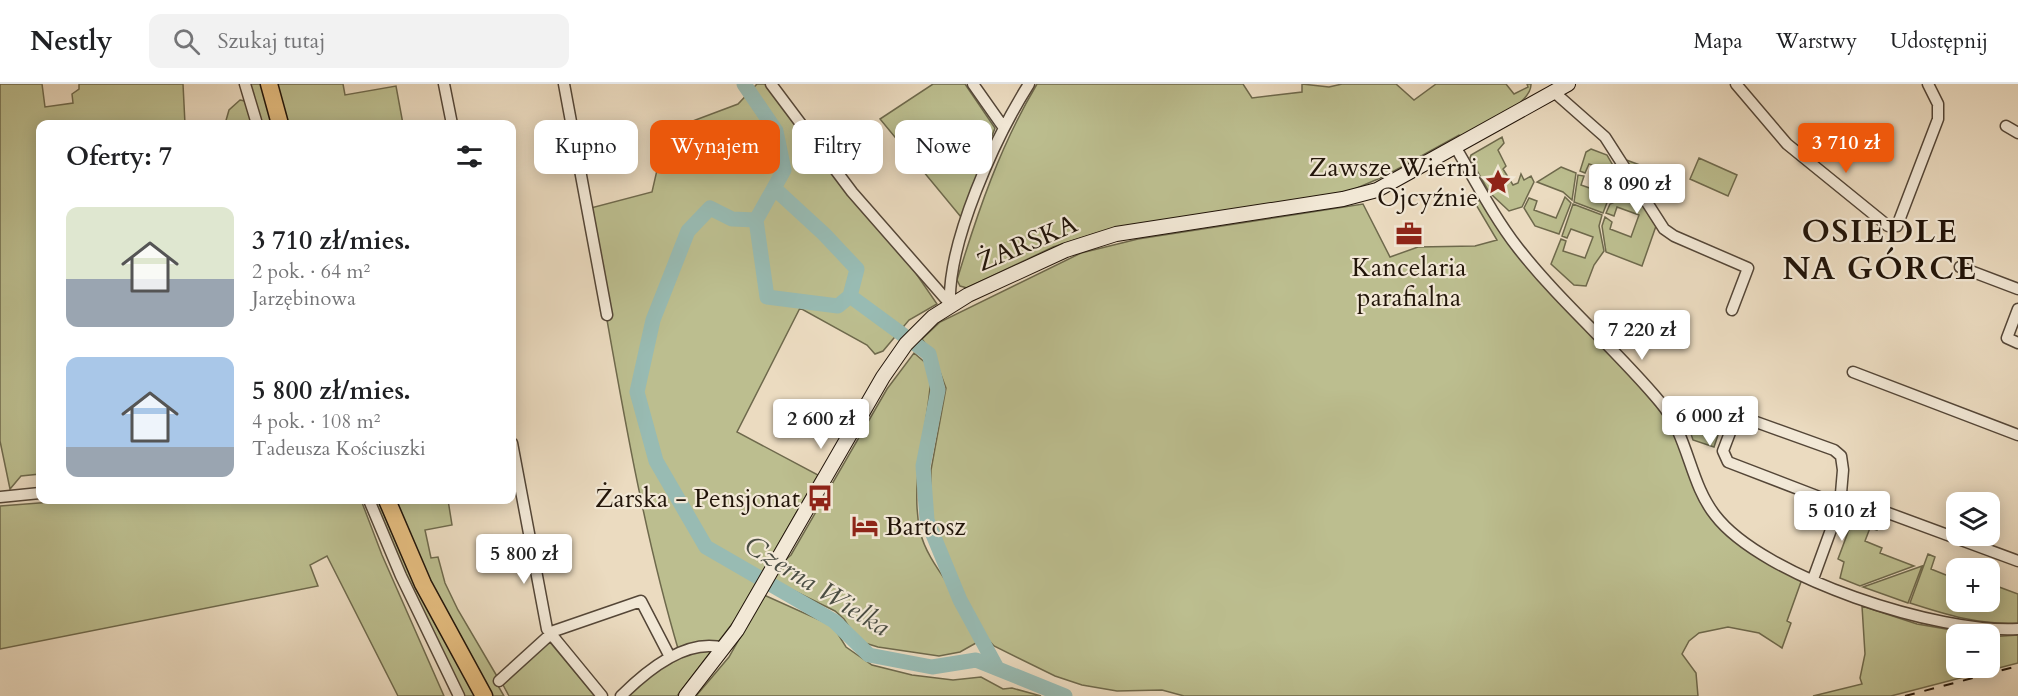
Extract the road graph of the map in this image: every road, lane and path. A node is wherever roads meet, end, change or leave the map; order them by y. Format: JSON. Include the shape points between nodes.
{"nodes":[{"id":1,"x":245,"y":84,"type":"edge"},
{"id":2,"x":269,"y":84,"type":"edge"},
{"id":3,"x":444,"y":84,"type":"edge"},
{"id":4,"x":564,"y":84,"type":"edge"},
{"id":5,"x":771,"y":84,"type":"edge"},
{"id":6,"x":973,"y":84,"type":"edge"},
{"id":7,"x":1029,"y":84,"type":"edge"},
{"id":8,"x":1568,"y":84,"type":"edge"},
{"id":9,"x":1736,"y":84,"type":"edge"},
{"id":10,"x":1928,"y":84,"type":"edge"},
{"id":11,"x":1554,"y":92,"type":"junction"},
{"id":12,"x":256,"y":120,"type":"edge"},
{"id":13,"x":279,"y":120,"type":"edge"},
{"id":14,"x":451,"y":120,"type":"edge"},
{"id":15,"x":2006,"y":126,"type":"dead end"},
{"id":16,"x":1004,"y":128,"type":"junction"},
{"id":17,"x":2018,"y":132,"type":"edge"},
{"id":18,"x":1456,"y":148,"type":"junction"},
{"id":19,"x":1960,"y":267,"type":"dead end"},
{"id":20,"x":2018,"y":289,"type":"edge"},
{"id":21,"x":951,"y":305,"type":"junction"},
{"id":22,"x":2018,"y":309,"type":"edge"},
{"id":23,"x":1732,"y":310,"type":"dead end"},
{"id":24,"x":607,"y":315,"type":"dead end"},
{"id":25,"x":2018,"y":343,"type":"edge"},
{"id":26,"x":1853,"y":372,"type":"dead end"},
{"id":27,"x":2018,"y":435,"type":"edge"},
{"id":28,"x":516,"y":464,"type":"edge"},
{"id":29,"x":36,"y":493,"type":"edge"},
{"id":30,"x":0,"y":497,"type":"edge"},
{"id":31,"x":1841,"y":500,"type":"junction"},
{"id":32,"x":371,"y":504,"type":"edge"},
{"id":33,"x":389,"y":504,"type":"edge"},
{"id":34,"x":2018,"y":561,"type":"edge"},
{"id":35,"x":1813,"y":579,"type":"junction"},
{"id":36,"x":2018,"y":629,"type":"edge"},
{"id":37,"x":549,"y":634,"type":"junction"},
{"id":38,"x":724,"y":648,"type":"junction"},
{"id":39,"x":670,"y":657,"type":"junction"},
{"id":40,"x":499,"y":681,"type":"dead end"},
{"id":41,"x":459,"y":696,"type":"edge"},
{"id":42,"x":484,"y":696,"type":"edge"},
{"id":43,"x":602,"y":696,"type":"edge"},
{"id":44,"x":621,"y":696,"type":"edge"},
{"id":45,"x":686,"y":696,"type":"edge"}],
"edges":[{"from":1,"to":12,"type":"street"},
{"from":2,"to":13,"type":"main road"},
{"from":3,"to":14,"type":"street"},
{"from":4,"to":24,"type":"street"},
{"from":5,"to":21,"type":"street","via":[[859,200]]},
{"from":6,"to":16,"type":"street"},
{"from":7,"to":16,"type":"street"},
{"from":8,"to":11,"type":"street","name":"ŻARSKA"},
{"from":9,"to":10,"type":"street","via":[[1787,144],[1888,226],[1897,226],[1938,119],[1938,104]]},
{"from":11,"to":18,"type":"street","name":"ŻARSKA"},
{"from":11,"to":23,"type":"street","via":[[1605,137],[1664,229],[1674,237],[1748,268]]},
{"from":15,"to":17,"type":"street"},
{"from":16,"to":21,"type":"street","via":[[960,241],[949,285]]},
{"from":18,"to":21,"type":"street","name":"ŻARSKA","via":[[1367,193],[1094,240]]},
{"from":18,"to":35,"type":"street","via":[[1518,248],[1666,410],[1684,442],[1706,500],[1720,521],[1744,543]]},
{"from":19,"to":20,"type":"street"},
{"from":21,"to":38,"type":"street","name":"ŻARSKA","via":[[917,331],[897,357]]},
{"from":22,"to":25,"type":"street","via":[[2007,338]]},
{"from":26,"to":27,"type":"street"},
{"from":28,"to":37,"type":"street"},
{"from":29,"to":30,"type":"street"},
{"from":31,"to":31,"type":"street","via":[[1842,459],[1838,452],[1742,418],[1732,424],[1723,451],[1731,464]]},
{"from":31,"to":34,"type":"street"},
{"from":31,"to":35,"type":"street"},
{"from":32,"to":41,"type":"street"},
{"from":33,"to":42,"type":"main road","via":[[423,584]]},
{"from":35,"to":36,"type":"street","via":[[1923,620],[1988,630]]},
{"from":37,"to":39,"type":"street","via":[[641,601]]},
{"from":37,"to":40,"type":"street"},
{"from":37,"to":43,"type":"street"},
{"from":38,"to":39,"type":"street","via":[[708,646]]},
{"from":38,"to":45,"type":"street","name":"ŻARSKA"},
{"from":39,"to":44,"type":"street","via":[[649,668]]}]}
